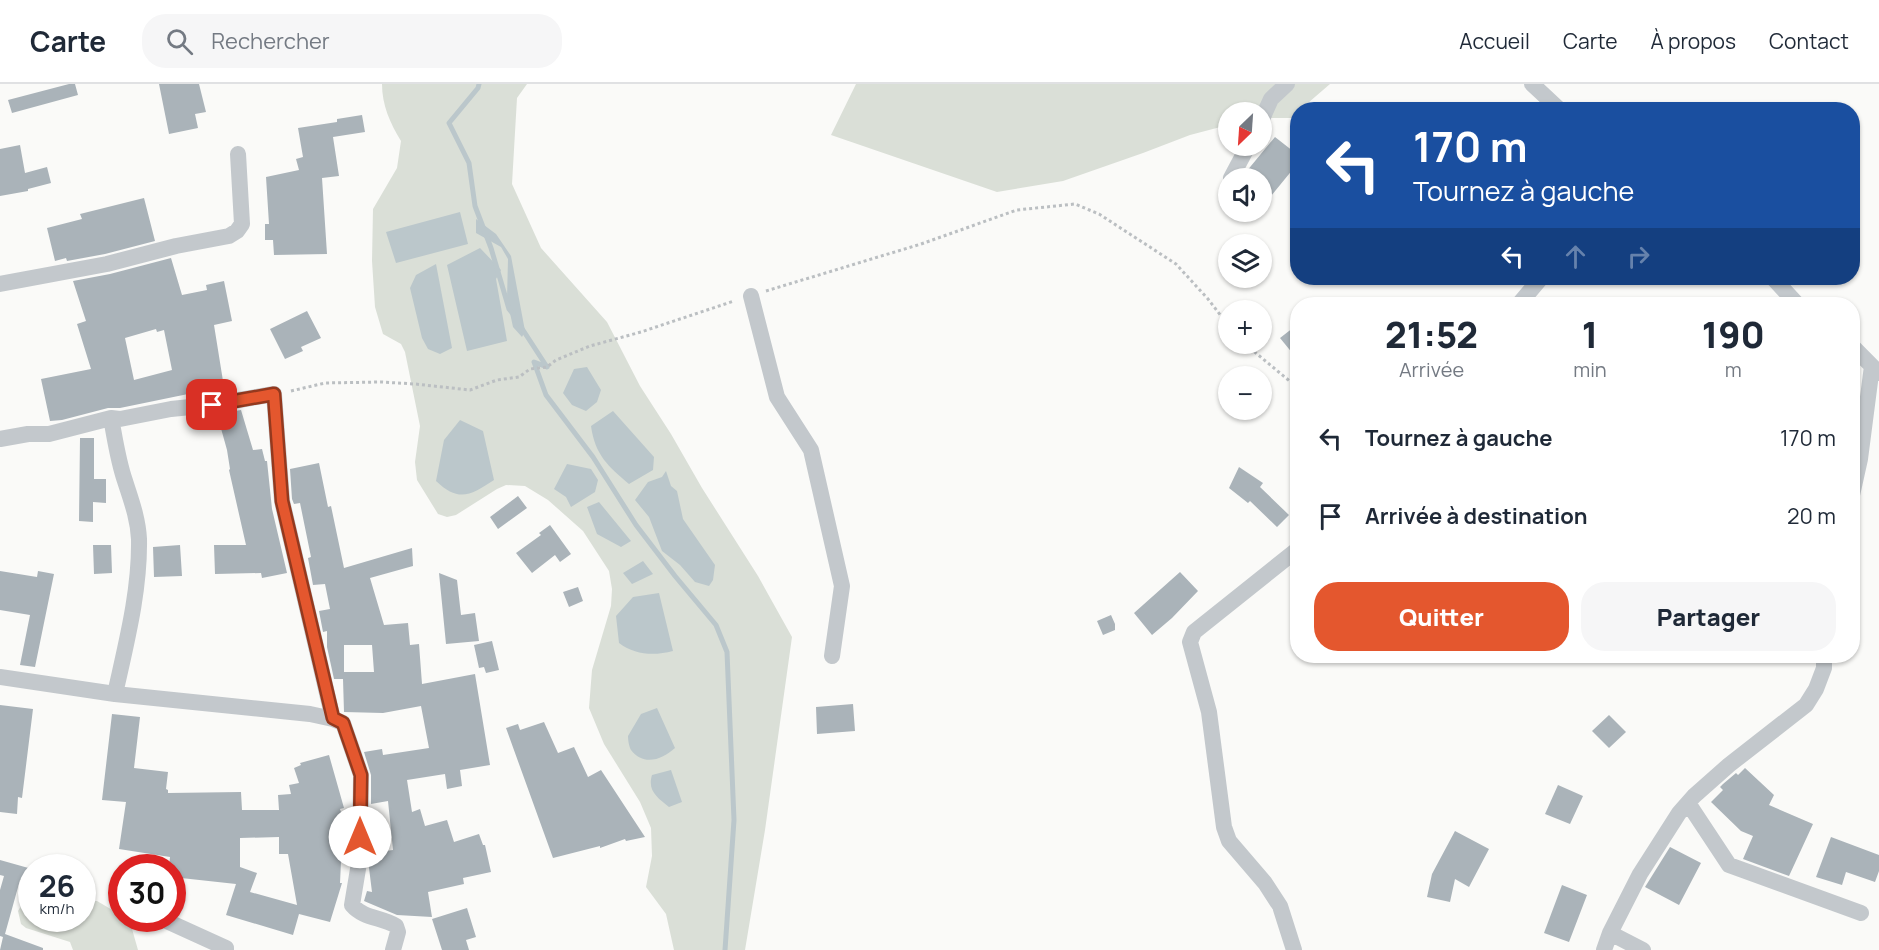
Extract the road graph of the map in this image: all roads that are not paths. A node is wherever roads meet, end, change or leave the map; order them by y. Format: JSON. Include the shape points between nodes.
{"nodes":[{"id":1,"x":1287,"y":84,"type":"edge"},
{"id":2,"x":1532,"y":84,"type":"edge"},
{"id":3,"x":1270,"y":102,"type":"edge"},
{"id":4,"x":1551,"y":102,"type":"edge"},
{"id":5,"x":238,"y":154,"type":"dead end"},
{"id":6,"x":0,"y":284,"type":"edge"},
{"id":7,"x":1535,"y":285,"type":"edge"},
{"id":8,"x":1779,"y":285,"type":"edge"},
{"id":9,"x":751,"y":296,"type":"dead end"},
{"id":10,"x":1525,"y":297,"type":"edge"},
{"id":11,"x":1791,"y":297,"type":"edge"},
{"id":12,"x":1860,"y":354,"type":"edge"},
{"id":13,"x":1875,"y":369,"type":"edge"},
{"id":14,"x":111,"y":418,"type":"junction"},
{"id":15,"x":0,"y":439,"type":"edge"},
{"id":16,"x":1860,"y":459,"type":"edge"},
{"id":17,"x":1290,"y":555,"type":"edge"},
{"id":18,"x":832,"y":656,"type":"dead end"},
{"id":19,"x":1824,"y":663,"type":"edge"},
{"id":20,"x":0,"y":677,"type":"edge"},
{"id":21,"x":115,"y":694,"type":"junction"},
{"id":22,"x":333,"y":718,"type":"junction"},
{"id":23,"x":1688,"y":803,"type":"junction"},
{"id":24,"x":1861,"y":913,"type":"dead end"},
{"id":25,"x":186,"y":930,"type":"edge"},
{"id":26,"x":1610,"y":933,"type":"junction"},
{"id":27,"x":226,"y":950,"type":"edge"},
{"id":28,"x":393,"y":950,"type":"edge"},
{"id":29,"x":1294,"y":950,"type":"edge"},
{"id":30,"x":1604,"y":950,"type":"edge"},
{"id":31,"x":1643,"y":950,"type":"edge"}],
"edges":[{"from":1,"to":3,"type":"street"},
{"from":2,"to":4,"type":"street"},
{"from":5,"to":6,"type":"street","via":[[242,224],[229,236]]},
{"from":7,"to":10,"type":"street"},
{"from":8,"to":11,"type":"street"},
{"from":9,"to":18,"type":"street","via":[[777,396],[811,450],[842,586]]},
{"from":12,"to":13,"type":"street"},
{"from":13,"to":16,"type":"street"},
{"from":14,"to":15,"type":"street","via":[[49,434]]},
{"from":14,"to":21,"type":"street","via":[[139,538],[133,608]]},
{"from":14,"to":22,"type":"street","via":[[274,394],[282,501]]},
{"from":17,"to":29,"type":"street","via":[[1194,633],[1190,642],[1209,712],[1224,827],[1229,841],[1280,906]]},
{"from":19,"to":23,"type":"street","via":[[1806,705],[1729,765]]},
{"from":20,"to":21,"type":"street"},
{"from":21,"to":22,"type":"street"},
{"from":22,"to":28,"type":"street","via":[[343,723],[361,775],[360,857],[352,905],[358,912],[396,926]]},
{"from":23,"to":24,"type":"street","via":[[1729,865]]},
{"from":23,"to":26,"type":"street","via":[[1640,874]]},
{"from":25,"to":27,"type":"street"},
{"from":26,"to":30,"type":"street"},
{"from":26,"to":31,"type":"street"}]}
